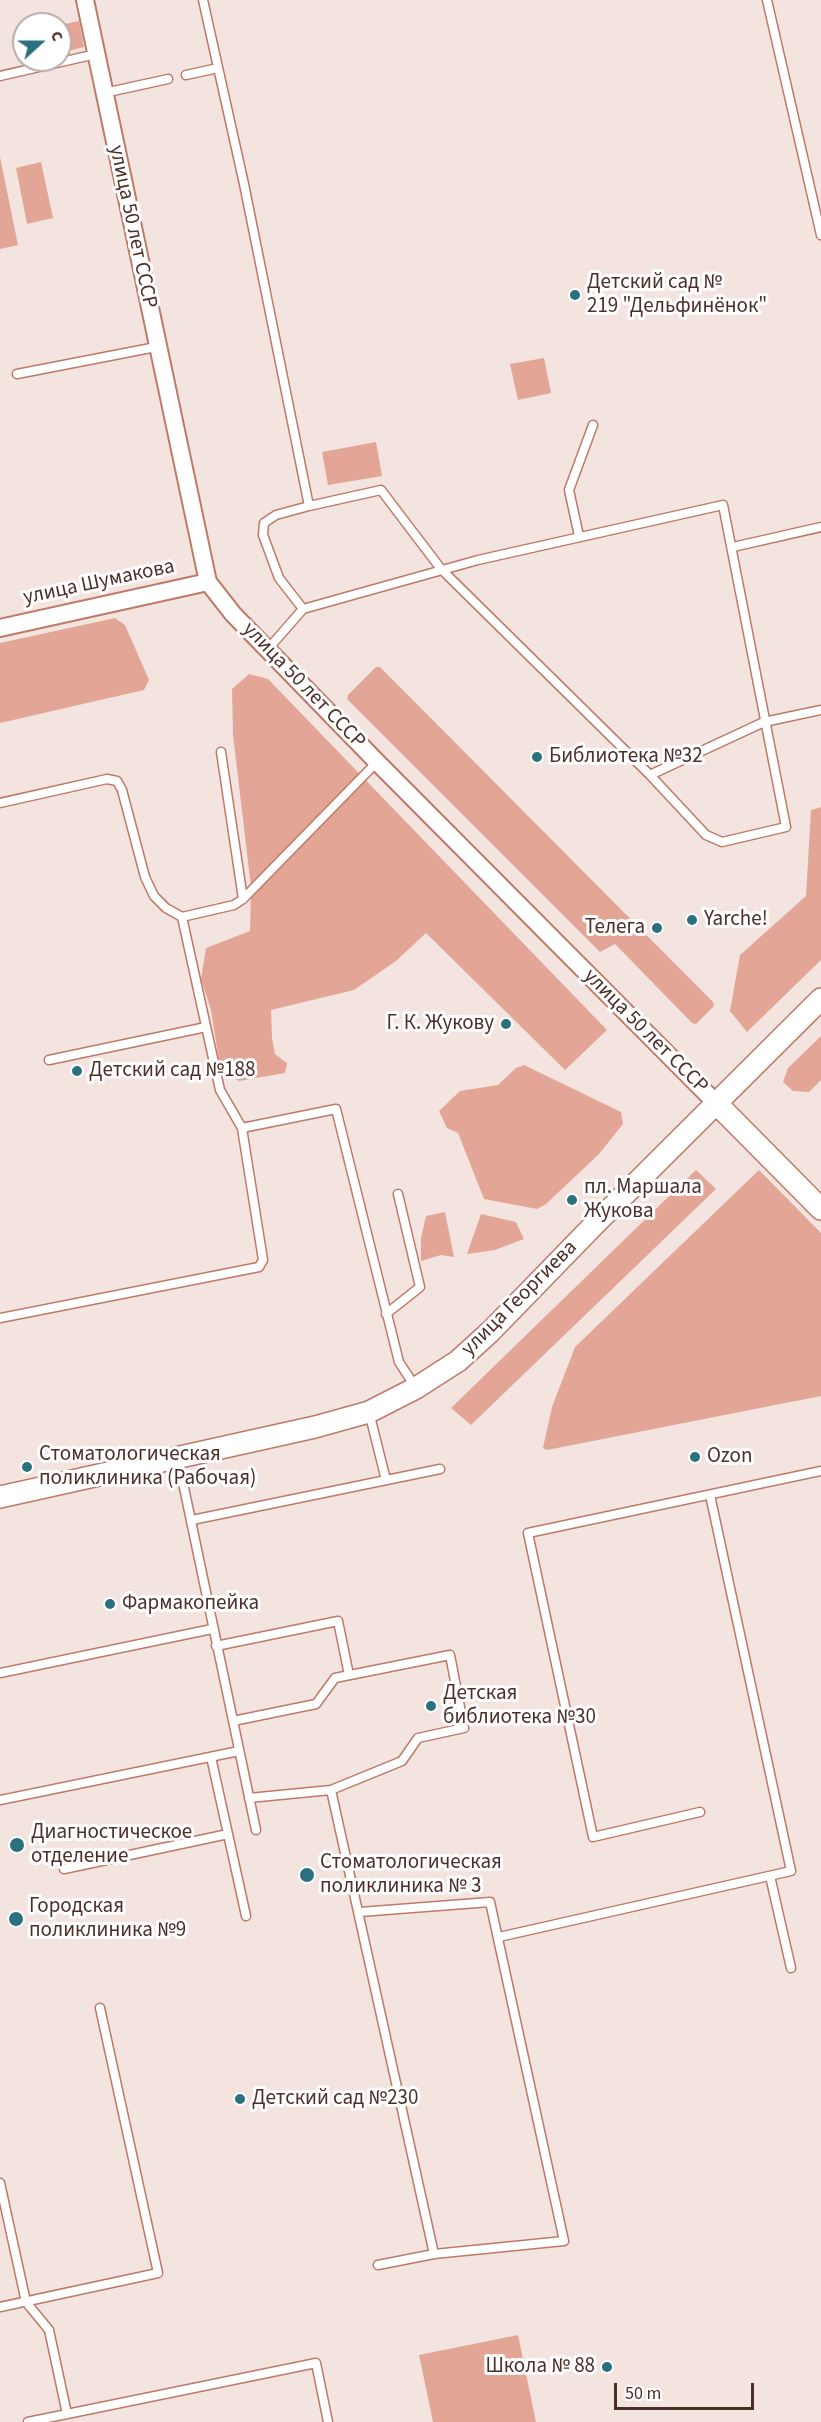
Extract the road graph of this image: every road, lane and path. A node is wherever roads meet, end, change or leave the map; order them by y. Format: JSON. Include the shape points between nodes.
{"nodes":[{"id":1,"x":85,"y":0,"type":"edge"},
{"id":2,"x":204,"y":0,"type":"edge"},
{"id":3,"x":767,"y":0,"type":"edge"},
{"id":4,"x":96,"y":54,"type":"junction"},
{"id":5,"x":218,"y":68,"type":"junction"},
{"id":6,"x":186,"y":75,"type":"dead end"},
{"id":7,"x":0,"y":76,"type":"edge"},
{"id":8,"x":168,"y":79,"type":"dead end"},
{"id":9,"x":104,"y":93,"type":"junction"},
{"id":10,"x":821,"y":235,"type":"edge"},
{"id":11,"x":156,"y":346,"type":"junction"},
{"id":12,"x":17,"y":374,"type":"dead end"},
{"id":13,"x":593,"y":425,"type":"dead end"},
{"id":14,"x":309,"y":506,"type":"junction"},
{"id":15,"x":821,"y":527,"type":"edge"},
{"id":16,"x":579,"y":536,"type":"junction"},
{"id":17,"x":733,"y":547,"type":"junction"},
{"id":18,"x":441,"y":569,"type":"junction"},
{"id":19,"x":208,"y":582,"type":"junction"},
{"id":20,"x":303,"y":609,"type":"junction"},
{"id":21,"x":0,"y":628,"type":"edge"},
{"id":22,"x":268,"y":649,"type":"junction"},
{"id":23,"x":821,"y":710,"type":"edge"},
{"id":24,"x":764,"y":722,"type":"junction"},
{"id":25,"x":222,"y":752,"type":"dead end"},
{"id":26,"x":377,"y":762,"type":"junction"},
{"id":27,"x":650,"y":775,"type":"junction"},
{"id":28,"x":0,"y":803,"type":"edge"},
{"id":29,"x":243,"y":899,"type":"junction"},
{"id":30,"x":182,"y":917,"type":"junction"},
{"id":31,"x":821,"y":999,"type":"edge"},
{"id":32,"x":206,"y":1027,"type":"junction"},
{"id":33,"x":49,"y":1060,"type":"dead end"},
{"id":34,"x":716,"y":1103,"type":"junction"},
{"id":35,"x":242,"y":1128,"type":"junction"},
{"id":36,"x":398,"y":1194,"type":"dead end"},
{"id":37,"x":821,"y":1209,"type":"edge"},
{"id":38,"x":386,"y":1314,"type":"junction"},
{"id":39,"x":0,"y":1318,"type":"edge"},
{"id":40,"x":416,"y":1389,"type":"junction"},
{"id":41,"x":369,"y":1412,"type":"junction"},
{"id":42,"x":178,"y":1458,"type":"junction"},
{"id":43,"x":440,"y":1469,"type":"dead end"},
{"id":44,"x":821,"y":1472,"type":"edge"},
{"id":45,"x":386,"y":1480,"type":"junction"},
{"id":46,"x":710,"y":1495,"type":"junction"},
{"id":47,"x":0,"y":1497,"type":"edge"},
{"id":48,"x":192,"y":1520,"type":"junction"},
{"id":49,"x":212,"y":1629,"type":"junction"},
{"id":50,"x":216,"y":1646,"type":"junction"},
{"id":51,"x":0,"y":1673,"type":"edge"},
{"id":52,"x":349,"y":1675,"type":"junction"},
{"id":53,"x":233,"y":1721,"type":"junction"},
{"id":54,"x":239,"y":1751,"type":"junction"},
{"id":55,"x":210,"y":1757,"type":"junction"},
{"id":56,"x":331,"y":1790,"type":"junction"},
{"id":57,"x":249,"y":1798,"type":"junction"},
{"id":58,"x":0,"y":1800,"type":"edge"},
{"id":59,"x":700,"y":1812,"type":"dead end"},
{"id":60,"x":256,"y":1830,"type":"dead end"},
{"id":61,"x":228,"y":1834,"type":"junction"},
{"id":62,"x":64,"y":1869,"type":"dead end"},
{"id":63,"x":770,"y":1876,"type":"junction"},
{"id":64,"x":360,"y":1912,"type":"junction"},
{"id":65,"x":246,"y":1916,"type":"dead end"},
{"id":66,"x":499,"y":1937,"type":"junction"},
{"id":67,"x":791,"y":1968,"type":"dead end"},
{"id":68,"x":100,"y":2008,"type":"dead end"},
{"id":69,"x":0,"y":2183,"type":"edge"},
{"id":70,"x":434,"y":2254,"type":"junction"},
{"id":71,"x":378,"y":2265,"type":"dead end"},
{"id":72,"x":26,"y":2302,"type":"junction"},
{"id":73,"x":0,"y":2307,"type":"edge"},
{"id":74,"x":67,"y":2414,"type":"junction"},
{"id":75,"x":28,"y":2422,"type":"edge"},
{"id":76,"x":328,"y":2422,"type":"edge"}],
"edges":[{"from":1,"to":4,"type":"street","name":"улица 50 лет СССР"},
{"from":2,"to":5,"type":"lane"},
{"from":3,"to":10,"type":"lane"},
{"from":4,"to":7,"type":"lane"},
{"from":4,"to":9,"type":"street","name":"улица 50 лет СССР"},
{"from":5,"to":6,"type":"lane"},
{"from":5,"to":14,"type":"lane"},
{"from":8,"to":9,"type":"lane"},
{"from":9,"to":11,"type":"street","name":"улица 50 лет СССР"},
{"from":11,"to":12,"type":"lane"},
{"from":11,"to":19,"type":"street","name":"улица 50 лет СССР"},
{"from":13,"to":16,"type":"lane","via":[[569,490]]},
{"from":14,"to":18,"type":"lane","via":[[381,490]]},
{"from":14,"to":20,"type":"lane","via":[[276,515],[264,523],[262,535],[279,578]]},
{"from":15,"to":17,"type":"lane"},
{"from":16,"to":17,"type":"lane","via":[[723,504]]},
{"from":16,"to":18,"type":"lane"},
{"from":17,"to":24,"type":"lane"},
{"from":18,"to":20,"type":"lane"},
{"from":18,"to":27,"type":"lane"},
{"from":19,"to":21,"type":"street","name":"улица Шумакова"},
{"from":19,"to":22,"type":"street","name":"улица 50 лет СССР"},
{"from":20,"to":22,"type":"lane"},
{"from":22,"to":26,"type":"street","name":"улица 50 лет СССР"},
{"from":23,"to":24,"type":"lane"},
{"from":24,"to":27,"type":"lane"},
{"from":24,"to":27,"type":"lane","via":[[786,827],[722,842],[706,835]]},
{"from":25,"to":29,"type":"lane"},
{"from":26,"to":29,"type":"lane"},
{"from":26,"to":34,"type":"street","name":"улица 50 лет СССР"},
{"from":28,"to":30,"type":"lane","via":[[107,779],[117,781],[154,896]]},
{"from":29,"to":30,"type":"lane","via":[[234,905]]},
{"from":30,"to":32,"type":"lane"},
{"from":31,"to":34,"type":"street","name":"улица Георгиева"},
{"from":32,"to":33,"type":"lane"},
{"from":32,"to":35,"type":"lane","via":[[220,1090]]},
{"from":34,"to":37,"type":"street","name":"улица 50 лет СССР"},
{"from":34,"to":40,"type":"street","name":"улица Георгиева","via":[[490,1332]]},
{"from":35,"to":38,"type":"lane","via":[[336,1109]]},
{"from":35,"to":39,"type":"lane","via":[[263,1260],[259,1267]]},
{"from":36,"to":38,"type":"lane","via":[[420,1287]]},
{"from":38,"to":40,"type":"lane","via":[[399,1362]]},
{"from":40,"to":41,"type":"street","name":"улица Георгиева"},
{"from":41,"to":42,"type":"street","name":"улица Георгиева"},
{"from":41,"to":45,"type":"lane"},
{"from":42,"to":47,"type":"street","name":"улица Георгиева"},
{"from":42,"to":48,"type":"lane"},
{"from":43,"to":45,"type":"lane"},
{"from":44,"to":46,"type":"lane"},
{"from":45,"to":48,"type":"lane"},
{"from":46,"to":59,"type":"lane","via":[[528,1533],[593,1837]]},
{"from":46,"to":63,"type":"lane","via":[[791,1871]]},
{"from":48,"to":49,"type":"lane"},
{"from":49,"to":50,"type":"lane"},
{"from":49,"to":51,"type":"lane"},
{"from":50,"to":52,"type":"lane","via":[[338,1621]]},
{"from":50,"to":53,"type":"lane"},
{"from":52,"to":53,"type":"lane","via":[[335,1678],[316,1704]]},
{"from":52,"to":56,"type":"lane","via":[[450,1655],[464,1728],[418,1738],[402,1761]]},
{"from":53,"to":54,"type":"lane"},
{"from":54,"to":55,"type":"lane"},
{"from":54,"to":57,"type":"lane"},
{"from":55,"to":58,"type":"lane"},
{"from":55,"to":61,"type":"lane"},
{"from":56,"to":57,"type":"lane"},
{"from":56,"to":64,"type":"lane"},
{"from":57,"to":60,"type":"lane"},
{"from":61,"to":62,"type":"lane"},
{"from":61,"to":65,"type":"lane"},
{"from":63,"to":66,"type":"lane"},
{"from":63,"to":67,"type":"lane"},
{"from":64,"to":66,"type":"lane","via":[[490,1902]]},
{"from":64,"to":70,"type":"lane"},
{"from":66,"to":70,"type":"lane","via":[[564,2241]]},
{"from":68,"to":72,"type":"lane","via":[[158,2273]]},
{"from":69,"to":72,"type":"lane"},
{"from":70,"to":71,"type":"lane"},
{"from":72,"to":73,"type":"lane"},
{"from":72,"to":74,"type":"lane","via":[[49,2330]]},
{"from":74,"to":75,"type":"lane"},
{"from":74,"to":76,"type":"lane","via":[[316,2363]]}]}
